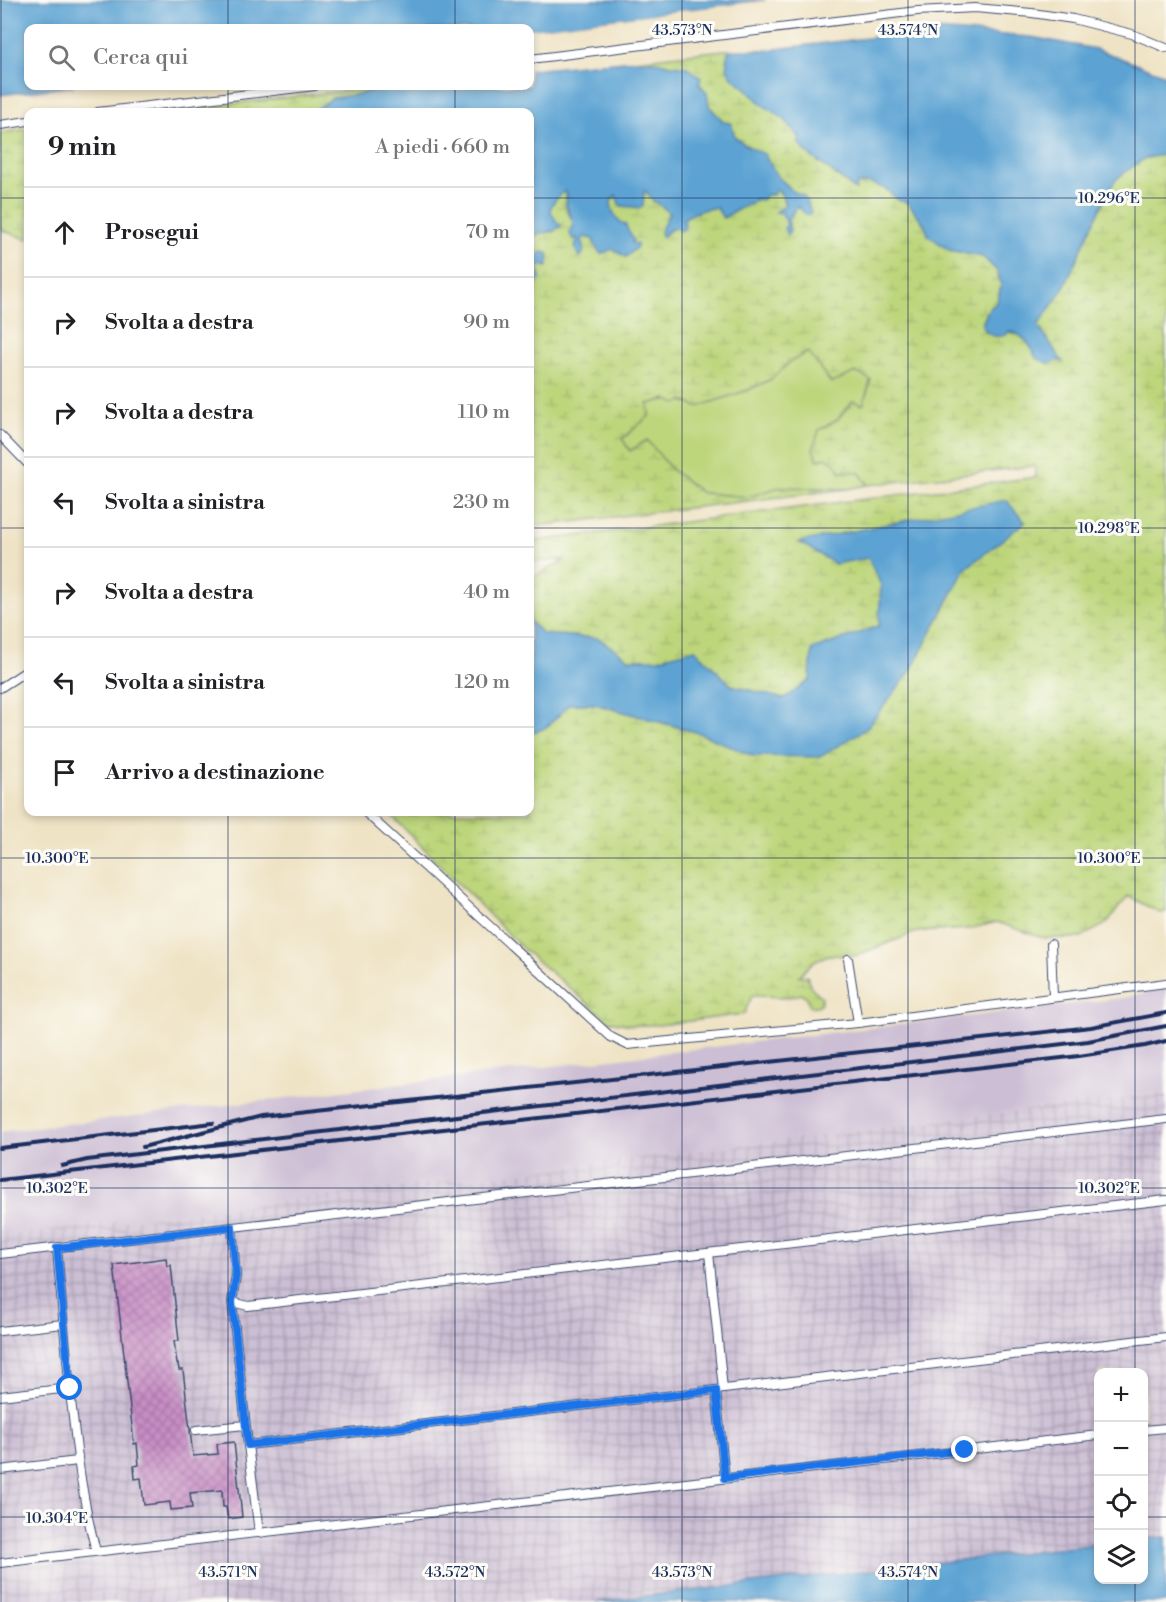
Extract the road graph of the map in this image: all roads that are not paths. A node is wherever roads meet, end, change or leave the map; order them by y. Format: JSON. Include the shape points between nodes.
{"nodes":[{"id":1,"x":1166,"y":48,"type":"edge"},
{"id":2,"x":534,"y":59,"type":"edge"},
{"id":3,"x":282,"y":90,"type":"edge"},
{"id":4,"x":131,"y":108,"type":"edge"},
{"id":5,"x":24,"y":122,"type":"edge"},
{"id":6,"x":0,"y":125,"type":"edge"},
{"id":7,"x":0,"y":435,"type":"edge"},
{"id":8,"x":24,"y":460,"type":"edge"},
{"id":9,"x":24,"y":673,"type":"edge"},
{"id":10,"x":0,"y":688,"type":"edge"},
{"id":11,"x":369,"y":816,"type":"edge"},
{"id":12,"x":1051,"y":944,"type":"dead end"},
{"id":13,"x":848,"y":958,"type":"dead end"},
{"id":14,"x":1166,"y":983,"type":"edge"},
{"id":15,"x":1053,"y":997,"type":"junction"},
{"id":16,"x":858,"y":1023,"type":"junction"},
{"id":17,"x":1166,"y":1119,"type":"edge"},
{"id":18,"x":1166,"y":1200,"type":"edge"},
{"id":19,"x":232,"y":1227,"type":"junction"},
{"id":20,"x":57,"y":1248,"type":"junction"},
{"id":21,"x":709,"y":1252,"type":"junction"},
{"id":22,"x":0,"y":1254,"type":"edge"},
{"id":23,"x":232,"y":1302,"type":"junction"},
{"id":24,"x":63,"y":1324,"type":"junction"},
{"id":25,"x":0,"y":1331,"type":"edge"},
{"id":26,"x":1166,"y":1337,"type":"edge"},
{"id":27,"x":70,"y":1388,"type":"junction"},
{"id":28,"x":719,"y":1390,"type":"junction"},
{"id":29,"x":0,"y":1396,"type":"edge"},
{"id":30,"x":245,"y":1425,"type":"junction"},
{"id":31,"x":1166,"y":1428,"type":"edge"},
{"id":32,"x":196,"y":1430,"type":"dead end"},
{"id":33,"x":1148,"y":1430,"type":"edge"},
{"id":34,"x":1094,"y":1436,"type":"edge"},
{"id":35,"x":248,"y":1445,"type":"junction"},
{"id":36,"x":78,"y":1461,"type":"junction"},
{"id":37,"x":0,"y":1470,"type":"edge"},
{"id":38,"x":725,"y":1478,"type":"junction"},
{"id":39,"x":260,"y":1533,"type":"junction"},
{"id":40,"x":96,"y":1551,"type":"junction"},
{"id":41,"x":0,"y":1563,"type":"edge"}],
"edges":[{"from":1,"to":2,"type":"lane","via":[[1132,34],[1073,19],[975,8],[917,11]]},
{"from":3,"to":4,"type":"lane"},
{"from":5,"to":6,"type":"lane"},
{"from":7,"to":8,"type":"lane"},
{"from":9,"to":10,"type":"lane"},
{"from":11,"to":16,"type":"lane","via":[[611,1037],[627,1045]]},
{"from":12,"to":15,"type":"lane"},
{"from":13,"to":16,"type":"lane"},
{"from":14,"to":15,"type":"lane"},
{"from":15,"to":16,"type":"lane"},
{"from":17,"to":19,"type":"lane"},
{"from":18,"to":21,"type":"lane"},
{"from":19,"to":20,"type":"lane"},
{"from":19,"to":23,"type":"lane","via":[[236,1276]]},
{"from":20,"to":22,"type":"lane"},
{"from":20,"to":24,"type":"lane"},
{"from":21,"to":23,"type":"lane","via":[[248,1306]]},
{"from":21,"to":28,"type":"lane"},
{"from":23,"to":30,"type":"lane"},
{"from":24,"to":25,"type":"lane"},
{"from":24,"to":27,"type":"lane"},
{"from":26,"to":28,"type":"lane"},
{"from":27,"to":29,"type":"lane"},
{"from":27,"to":36,"type":"lane"},
{"from":28,"to":35,"type":"lane"},
{"from":28,"to":38,"type":"lane"},
{"from":30,"to":32,"type":"lane"},
{"from":30,"to":35,"type":"lane"},
{"from":31,"to":33,"type":"lane"},
{"from":34,"to":38,"type":"lane"},
{"from":35,"to":39,"type":"lane"},
{"from":36,"to":37,"type":"lane"},
{"from":36,"to":40,"type":"lane"},
{"from":38,"to":39,"type":"lane"},
{"from":39,"to":40,"type":"lane"},
{"from":40,"to":41,"type":"lane"}]}
